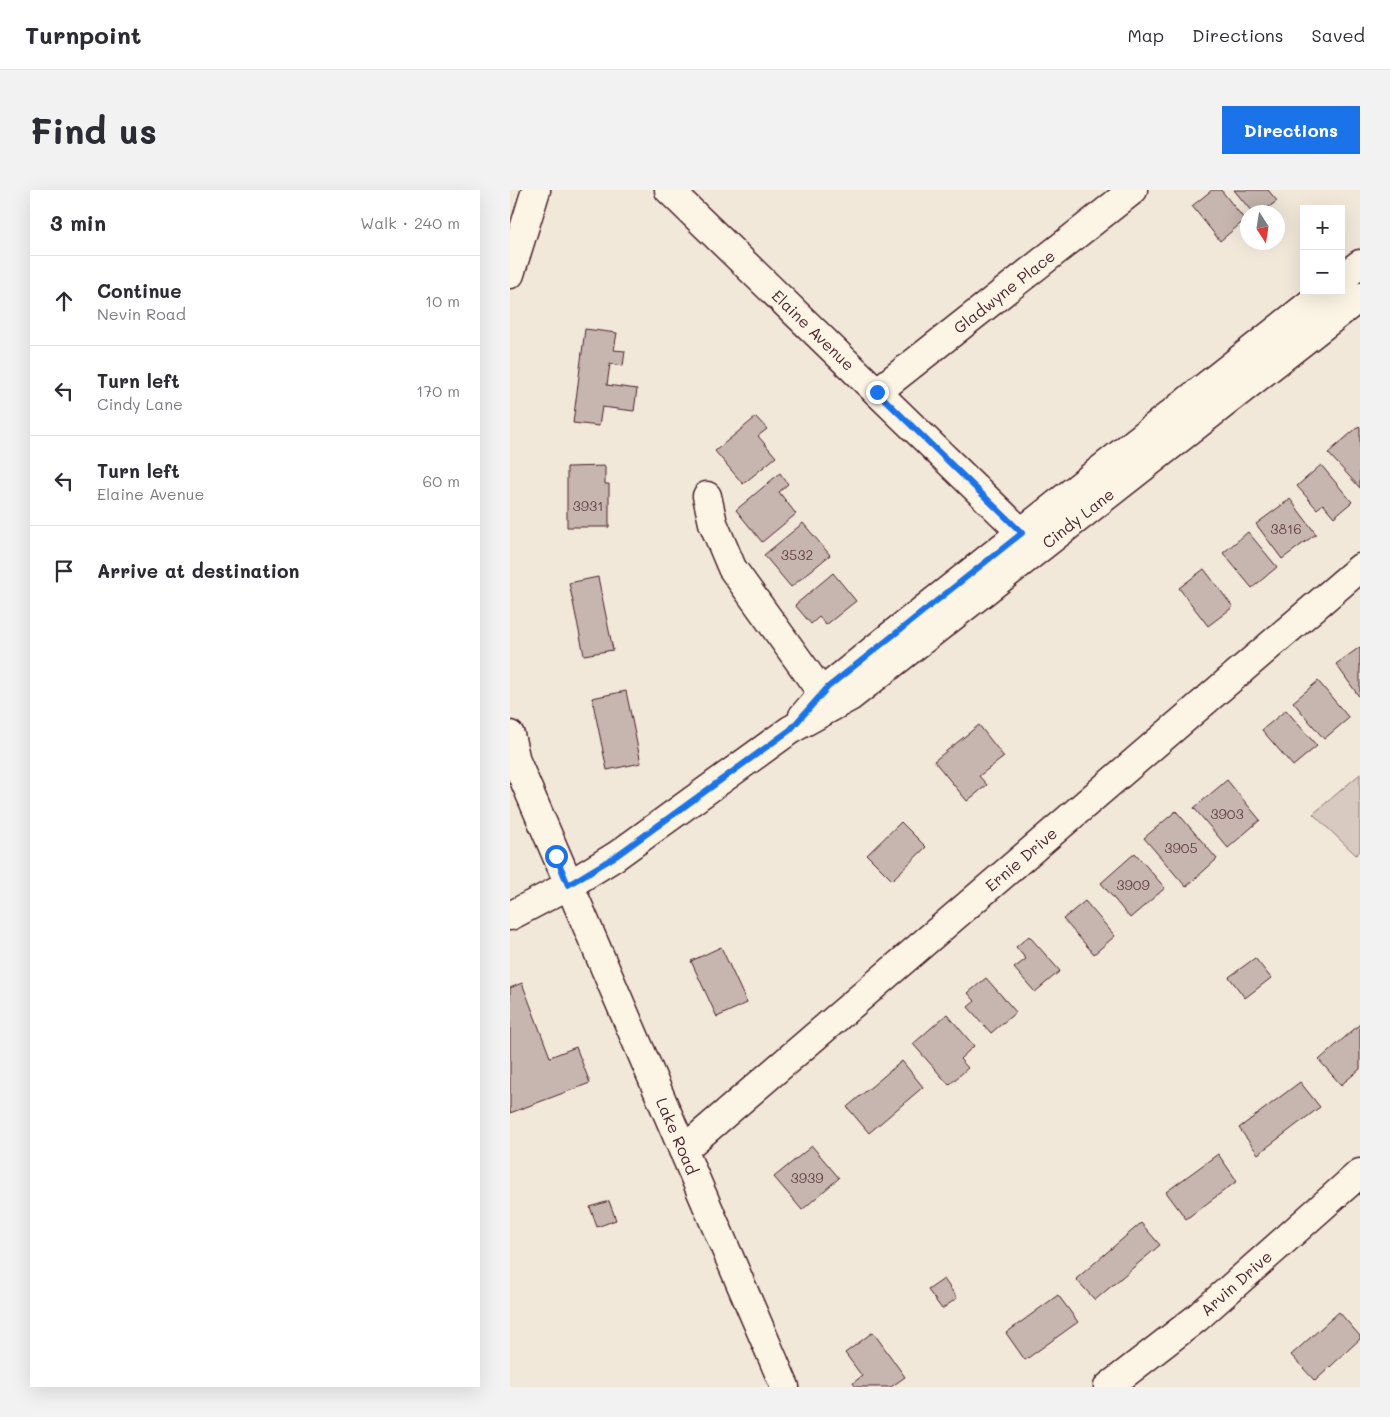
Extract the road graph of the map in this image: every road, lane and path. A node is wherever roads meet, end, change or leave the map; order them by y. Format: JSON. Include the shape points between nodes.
{"nodes":[{"id":1,"x":536,"y":190,"type":"edge"},
{"id":2,"x":669,"y":190,"type":"edge"},
{"id":3,"x":1133,"y":190,"type":"edge"},
{"id":4,"x":1360,"y":264,"type":"edge"},
{"id":5,"x":510,"y":272,"type":"edge"},
{"id":6,"x":1345,"y":276,"type":"edge"},
{"id":7,"x":1321,"y":295,"type":"edge"},
{"id":8,"x":1360,"y":297,"type":"edge"},
{"id":9,"x":877,"y":392,"type":"junction"},
{"id":10,"x":707,"y":496,"type":"dead end"},
{"id":11,"x":1022,"y":533,"type":"junction"},
{"id":12,"x":1360,"y":568,"type":"edge"},
{"id":13,"x":822,"y":693,"type":"junction"},
{"id":14,"x":790,"y":730,"type":"junction"},
{"id":15,"x":510,"y":736,"type":"edge"},
{"id":16,"x":568,"y":885,"type":"junction"},
{"id":17,"x":510,"y":916,"type":"edge"},
{"id":18,"x":683,"y":1150,"type":"junction"},
{"id":19,"x":1360,"y":1173,"type":"edge"},
{"id":20,"x":1122,"y":1383,"type":"edge"},
{"id":21,"x":785,"y":1387,"type":"edge"}],
"edges":[{"from":1,"to":5,"type":"street"},
{"from":2,"to":9,"type":"street","name":"Elaine Avenue"},
{"from":3,"to":9,"type":"street","name":"Gladwyne Place"},
{"from":4,"to":6,"type":"street"},
{"from":7,"to":11,"type":"street","name":"Cindy Lane"},
{"from":8,"to":14,"type":"street","name":"Cindy Lane","via":[[850,697]]},
{"from":9,"to":11,"type":"street","name":"Elaine Avenue"},
{"from":10,"to":13,"type":"street","via":[[713,523],[732,568]]},
{"from":11,"to":13,"type":"street","name":"Cindy Lane"},
{"from":12,"to":18,"type":"street","name":"Ernie Drive"},
{"from":13,"to":14,"type":"street","name":"Cindy Lane"},
{"from":14,"to":16,"type":"street","name":"Cindy Lane","via":[[616,856]]},
{"from":15,"to":16,"type":"street","name":"Lake Road","via":[[516,761]]},
{"from":16,"to":17,"type":"street","name":"Cindy Lane"},
{"from":16,"to":18,"type":"street","name":"Lake Road"},
{"from":18,"to":21,"type":"street","name":"Lake Road"},
{"from":19,"to":20,"type":"street","name":"Arvin Drive"}]}
